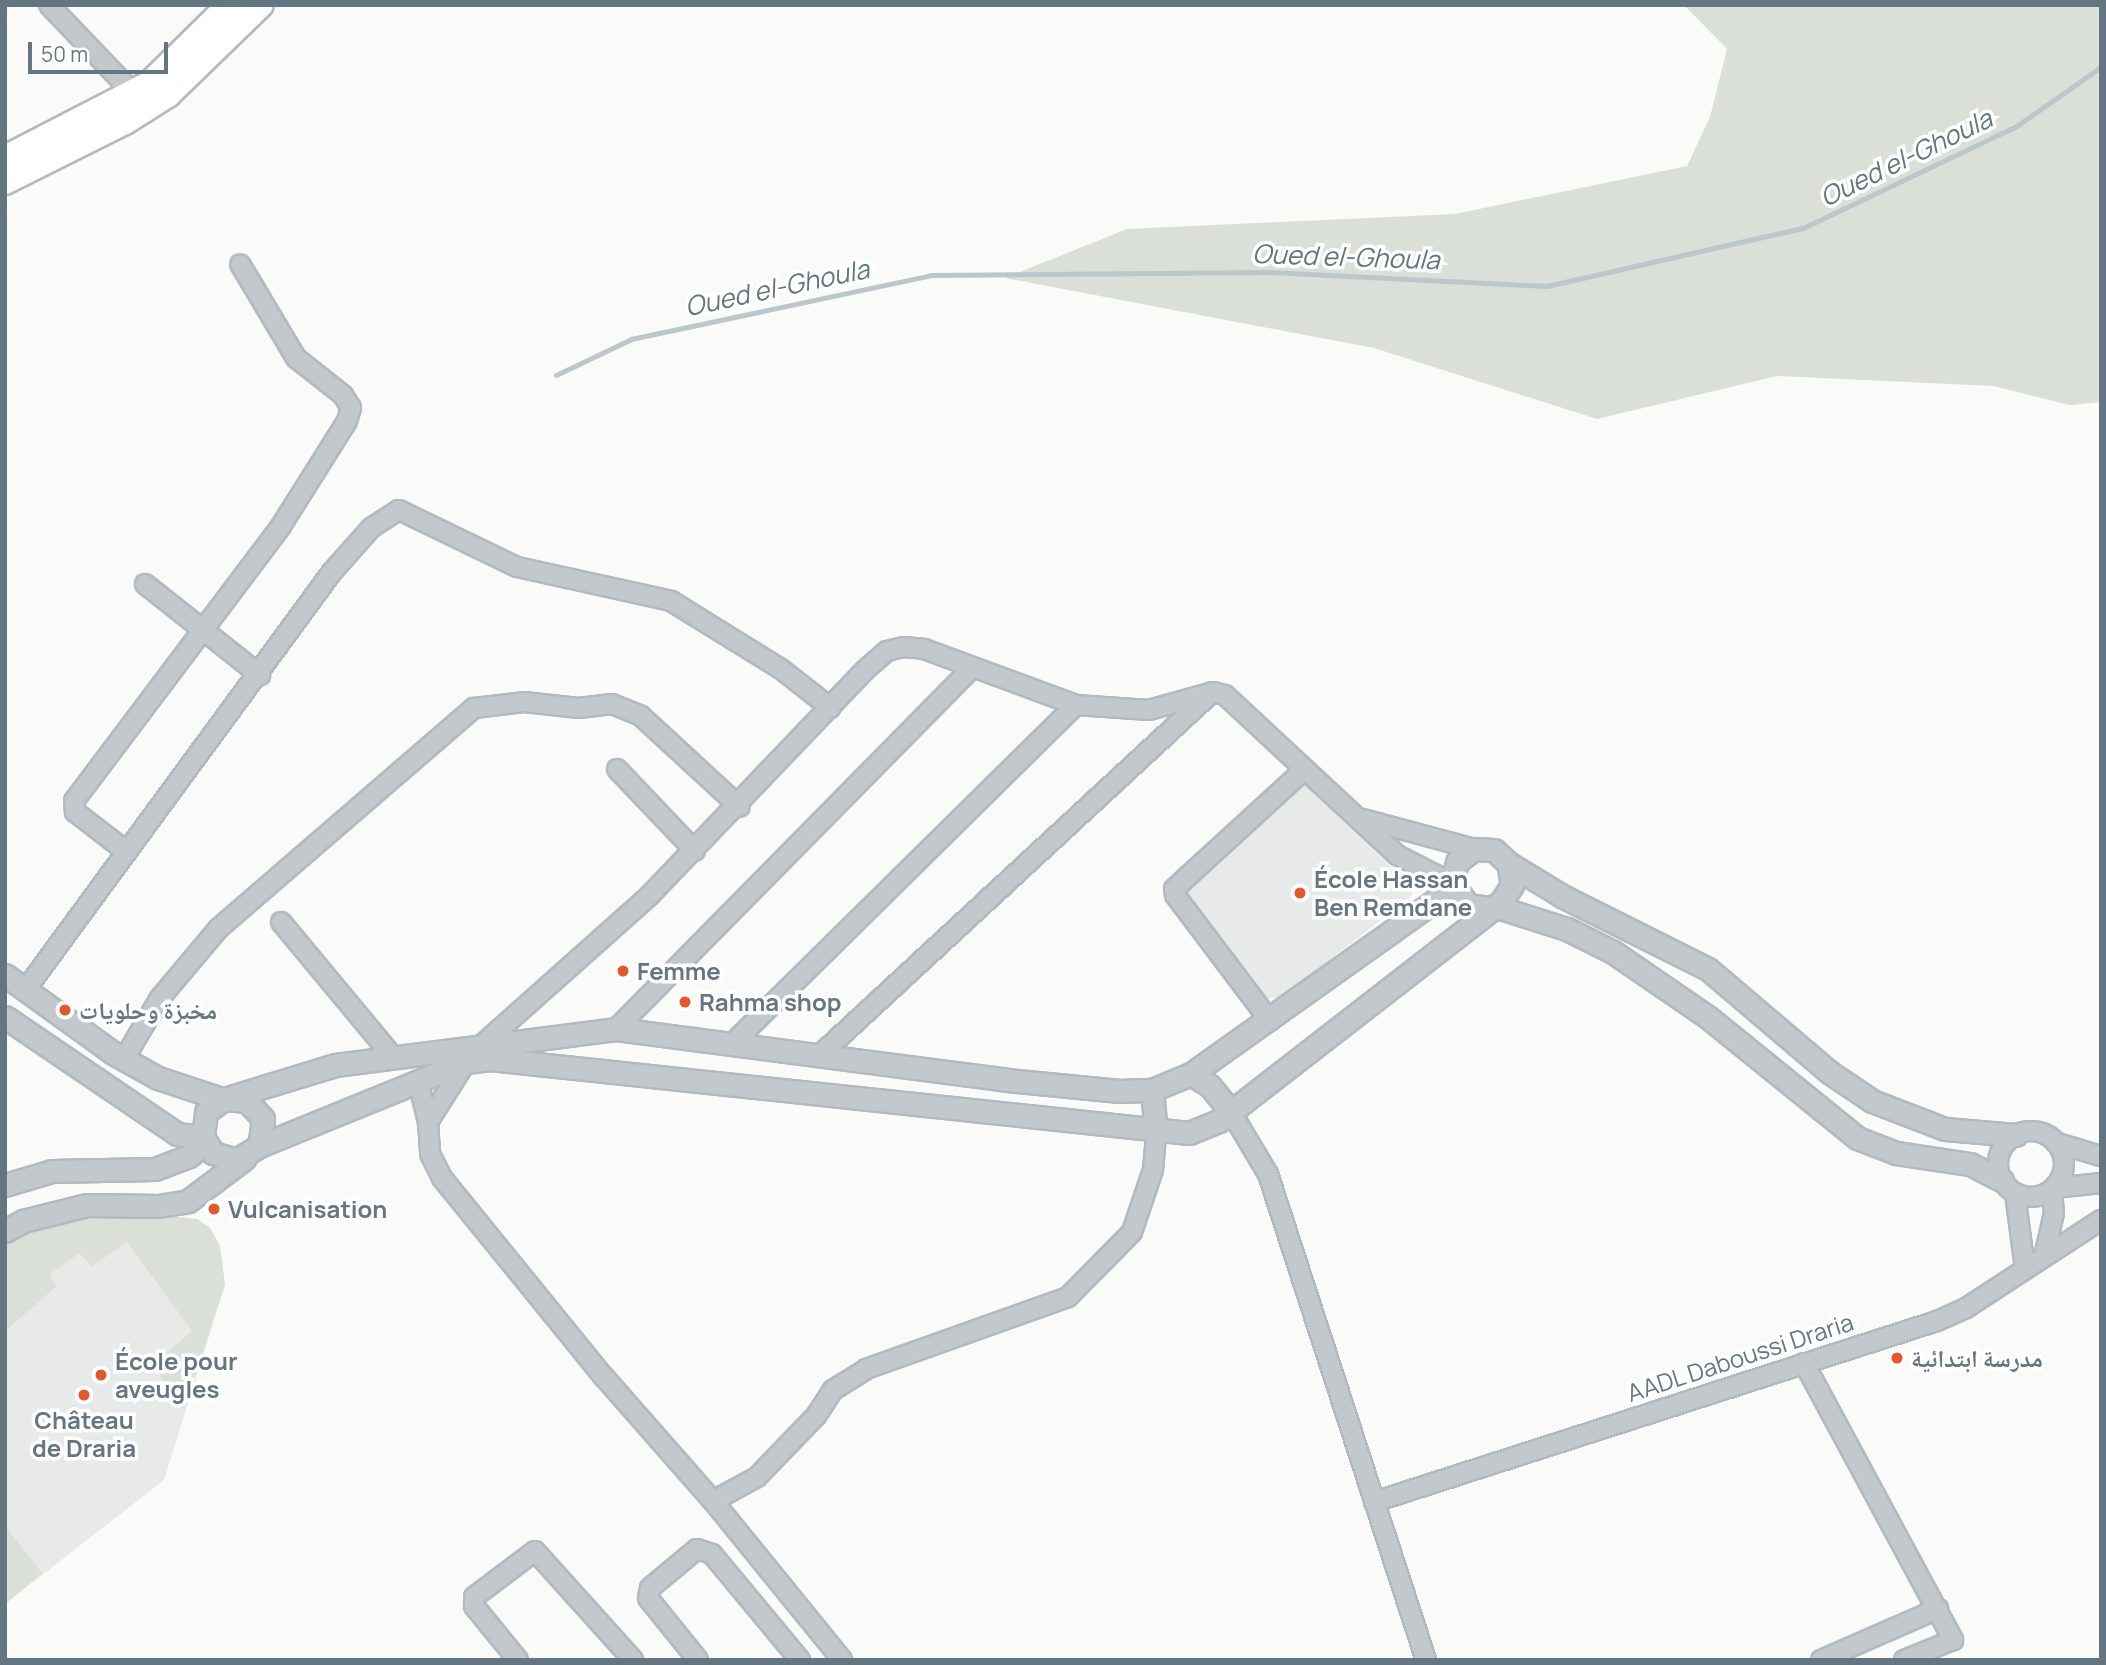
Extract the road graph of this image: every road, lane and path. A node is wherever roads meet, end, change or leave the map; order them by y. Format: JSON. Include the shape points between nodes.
{"nodes":[{"id":1,"x":50,"y":5,"type":"edge"},
{"id":2,"x":229,"y":5,"type":"edge"},
{"id":3,"x":261,"y":5,"type":"edge"},
{"id":4,"x":132,"y":93,"type":"junction"},
{"id":5,"x":5,"y":158,"type":"edge"},
{"id":6,"x":5,"y":182,"type":"edge"},
{"id":7,"x":240,"y":264,"type":"dead end"},
{"id":8,"x":145,"y":584,"type":"dead end"},
{"id":9,"x":203,"y":629,"type":"junction"},
{"id":10,"x":973,"y":667,"type":"junction"},
{"id":11,"x":260,"y":675,"type":"junction"},
{"id":12,"x":1213,"y":692,"type":"junction"},
{"id":13,"x":1076,"y":705,"type":"junction"},
{"id":14,"x":831,"y":708,"type":"junction"},
{"id":15,"x":617,"y":769,"type":"dead end"},
{"id":16,"x":1303,"y":771,"type":"junction"},
{"id":17,"x":740,"y":807,"type":"junction"},
{"id":18,"x":1350,"y":813,"type":"junction"},
{"id":19,"x":1474,"y":849,"type":"junction"},
{"id":20,"x":695,"y":851,"type":"junction"},
{"id":21,"x":127,"y":852,"type":"junction"},
{"id":22,"x":1508,"y":863,"type":"junction"},
{"id":23,"x":1453,"y":885,"type":"junction"},
{"id":24,"x":1492,"y":907,"type":"junction"},
{"id":25,"x":281,"y":922,"type":"dead end"},
{"id":26,"x":5,"y":975,"type":"edge"},
{"id":27,"x":26,"y":989,"type":"junction"},
{"id":28,"x":5,"y":1017,"type":"edge"},
{"id":29,"x":1270,"y":1021,"type":"junction"},
{"id":30,"x":616,"y":1029,"type":"junction"},
{"id":31,"x":734,"y":1042,"type":"junction"},
{"id":32,"x":483,"y":1044,"type":"junction"},
{"id":33,"x":821,"y":1054,"type":"junction"},
{"id":34,"x":393,"y":1057,"type":"junction"},
{"id":35,"x":124,"y":1059,"type":"junction"},
{"id":36,"x":466,"y":1062,"type":"junction"},
{"id":37,"x":1191,"y":1074,"type":"junction"},
{"id":38,"x":418,"y":1081,"type":"junction"},
{"id":39,"x":1152,"y":1090,"type":"junction"},
{"id":40,"x":223,"y":1099,"type":"junction"},
{"id":41,"x":1231,"y":1112,"type":"junction"},
{"id":42,"x":428,"y":1122,"type":"junction"},
{"id":43,"x":1156,"y":1133,"type":"junction"},
{"id":44,"x":2016,"y":1135,"type":"junction"},
{"id":45,"x":204,"y":1140,"type":"junction"},
{"id":46,"x":2057,"y":1143,"type":"junction"},
{"id":47,"x":252,"y":1152,"type":"junction"},
{"id":48,"x":2101,"y":1156,"type":"edge"},
{"id":49,"x":2101,"y":1183,"type":"edge"},
{"id":50,"x":5,"y":1185,"type":"edge"},
{"id":51,"x":2009,"y":1186,"type":"junction"},
{"id":52,"x":2053,"y":1189,"type":"junction"},
{"id":53,"x":2101,"y":1220,"type":"edge"},
{"id":54,"x":5,"y":1231,"type":"edge"},
{"id":55,"x":2044,"y":1257,"type":"junction"},
{"id":56,"x":2025,"y":1269,"type":"junction"},
{"id":57,"x":1804,"y":1363,"type":"junction"},
{"id":58,"x":713,"y":1501,"type":"junction"},
{"id":59,"x":1374,"y":1502,"type":"junction"},
{"id":60,"x":1938,"y":1609,"type":"junction"},
{"id":61,"x":518,"y":1660,"type":"edge"},
{"id":62,"x":633,"y":1660,"type":"edge"},
{"id":63,"x":698,"y":1660,"type":"edge"},
{"id":64,"x":800,"y":1660,"type":"edge"},
{"id":65,"x":842,"y":1660,"type":"edge"},
{"id":66,"x":1426,"y":1660,"type":"edge"},
{"id":67,"x":1821,"y":1660,"type":"edge"},
{"id":68,"x":1905,"y":1660,"type":"edge"}],
"edges":[{"from":1,"to":4,"type":"street"},
{"from":2,"to":4,"type":"main road","via":[[150,83]]},
{"from":3,"to":6,"type":"main road","via":[[168,94],[125,122]]},
{"from":4,"to":5,"type":"main road"},
{"from":7,"to":9,"type":"street","via":[[296,358],[344,395],[351,408],[348,421],[281,526]]},
{"from":8,"to":9,"type":"street"},
{"from":9,"to":11,"type":"street"},
{"from":9,"to":21,"type":"street","via":[[74,801],[75,812]]},
{"from":10,"to":13,"type":"street"},
{"from":10,"to":14,"type":"street","via":[[924,649],[887,651]]},
{"from":10,"to":30,"type":"street"},
{"from":11,"to":14,"type":"street","via":[[349,551],[372,528],[400,510],[517,567],[671,601],[781,669]]},
{"from":11,"to":21,"type":"street"},
{"from":12,"to":13,"type":"street","via":[[1149,710]]},
{"from":12,"to":16,"type":"street","via":[[1225,695]]},
{"from":12,"to":33,"type":"street"},
{"from":13,"to":31,"type":"street"},
{"from":14,"to":17,"type":"street"},
{"from":15,"to":20,"type":"street"},
{"from":16,"to":18,"type":"street"},
{"from":16,"to":29,"type":"street","via":[[1174,889]]},
{"from":17,"to":20,"type":"street"},
{"from":17,"to":35,"type":"street","via":[[641,716],[612,704],[579,708],[524,702],[474,708],[219,928],[160,998]]},
{"from":18,"to":19,"type":"street","via":[[1399,831]]},
{"from":18,"to":23,"type":"street","via":[[1412,865]]},
{"from":19,"to":22,"type":"street","via":[[1493,850]]},
{"from":19,"to":23,"type":"street","via":[[1457,862]]},
{"from":20,"to":32,"type":"street"},
{"from":21,"to":27,"type":"street"},
{"from":22,"to":24,"type":"street","via":[[1512,885]]},
{"from":22,"to":44,"type":"street","via":[[1562,896],[1708,969],[1829,1072],[1872,1101],[1945,1129]]},
{"from":23,"to":24,"type":"street","via":[[1468,905]]},
{"from":23,"to":29,"type":"street"},
{"from":24,"to":41,"type":"street"},
{"from":24,"to":51,"type":"street","via":[[1543,919],[1613,952],[1718,1025],[1857,1138],[1896,1153],[1970,1164]]},
{"from":25,"to":34,"type":"street"},
{"from":26,"to":27,"type":"street"},
{"from":27,"to":35,"type":"street"},
{"from":28,"to":45,"type":"street","via":[[177,1134]]},
{"from":29,"to":37,"type":"street"},
{"from":30,"to":31,"type":"street"},
{"from":30,"to":32,"type":"street"},
{"from":31,"to":33,"type":"street"},
{"from":32,"to":34,"type":"street"},
{"from":33,"to":39,"type":"street","via":[[1007,1080]]},
{"from":34,"to":40,"type":"street","via":[[335,1065]]},
{"from":35,"to":40,"type":"street","via":[[158,1078]]},
{"from":36,"to":38,"type":"street"},
{"from":36,"to":42,"type":"street"},
{"from":36,"to":43,"type":"street","via":[[490,1059],[999,1111]]},
{"from":37,"to":39,"type":"street"},
{"from":37,"to":41,"type":"street","via":[[1210,1086]]},
{"from":38,"to":42,"type":"street"},
{"from":38,"to":47,"type":"street"},
{"from":39,"to":43,"type":"street"},
{"from":40,"to":45,"type":"street","via":[[206,1112]]},
{"from":40,"to":47,"type":"street","via":[[247,1101],[260,1113],[264,1130]]},
{"from":41,"to":43,"type":"street","via":[[1205,1129]]},
{"from":41,"to":59,"type":"street","via":[[1268,1174]]},
{"from":42,"to":58,"type":"street","via":[[430,1154],[442,1178],[604,1377]]},
{"from":43,"to":58,"type":"street","via":[[1153,1170],[1132,1232],[1068,1297],[866,1369],[833,1390],[816,1416],[757,1477]]},
{"from":44,"to":46,"type":"street","via":[[2038,1132]]},
{"from":44,"to":51,"type":"street","via":[[1999,1159]]},
{"from":45,"to":47,"type":"street","via":[[226,1160]]},
{"from":45,"to":50,"type":"street","via":[[189,1156],[155,1169],[52,1171]]},
{"from":46,"to":48,"type":"street"},
{"from":46,"to":52,"type":"street","via":[[2064,1161]]},
{"from":47,"to":54,"type":"street","via":[[188,1201],[158,1206],[87,1205],[23,1221]]},
{"from":49,"to":52,"type":"street"},
{"from":51,"to":52,"type":"street","via":[[2034,1197]]},
{"from":51,"to":56,"type":"street"},
{"from":52,"to":55,"type":"street","via":[[2054,1213]]},
{"from":53,"to":55,"type":"street","name":"AADL Daboussi Draria"},
{"from":55,"to":56,"type":"street","name":"AADL Daboussi Draria"},
{"from":56,"to":57,"type":"street","name":"AADL Daboussi Draria","via":[[1937,1321]]},
{"from":57,"to":59,"type":"street","name":"AADL Daboussi Draria"},
{"from":57,"to":60,"type":"street"},
{"from":58,"to":65,"type":"street"},
{"from":59,"to":66,"type":"street"},
{"from":60,"to":67,"type":"street"},
{"from":60,"to":68,"type":"street","via":[[1953,1640]]},
{"from":61,"to":62,"type":"street","via":[[474,1606],[474,1597],[535,1550]]},
{"from":63,"to":64,"type":"street","via":[[648,1598],[650,1588],[697,1549],[712,1554]]}]}
